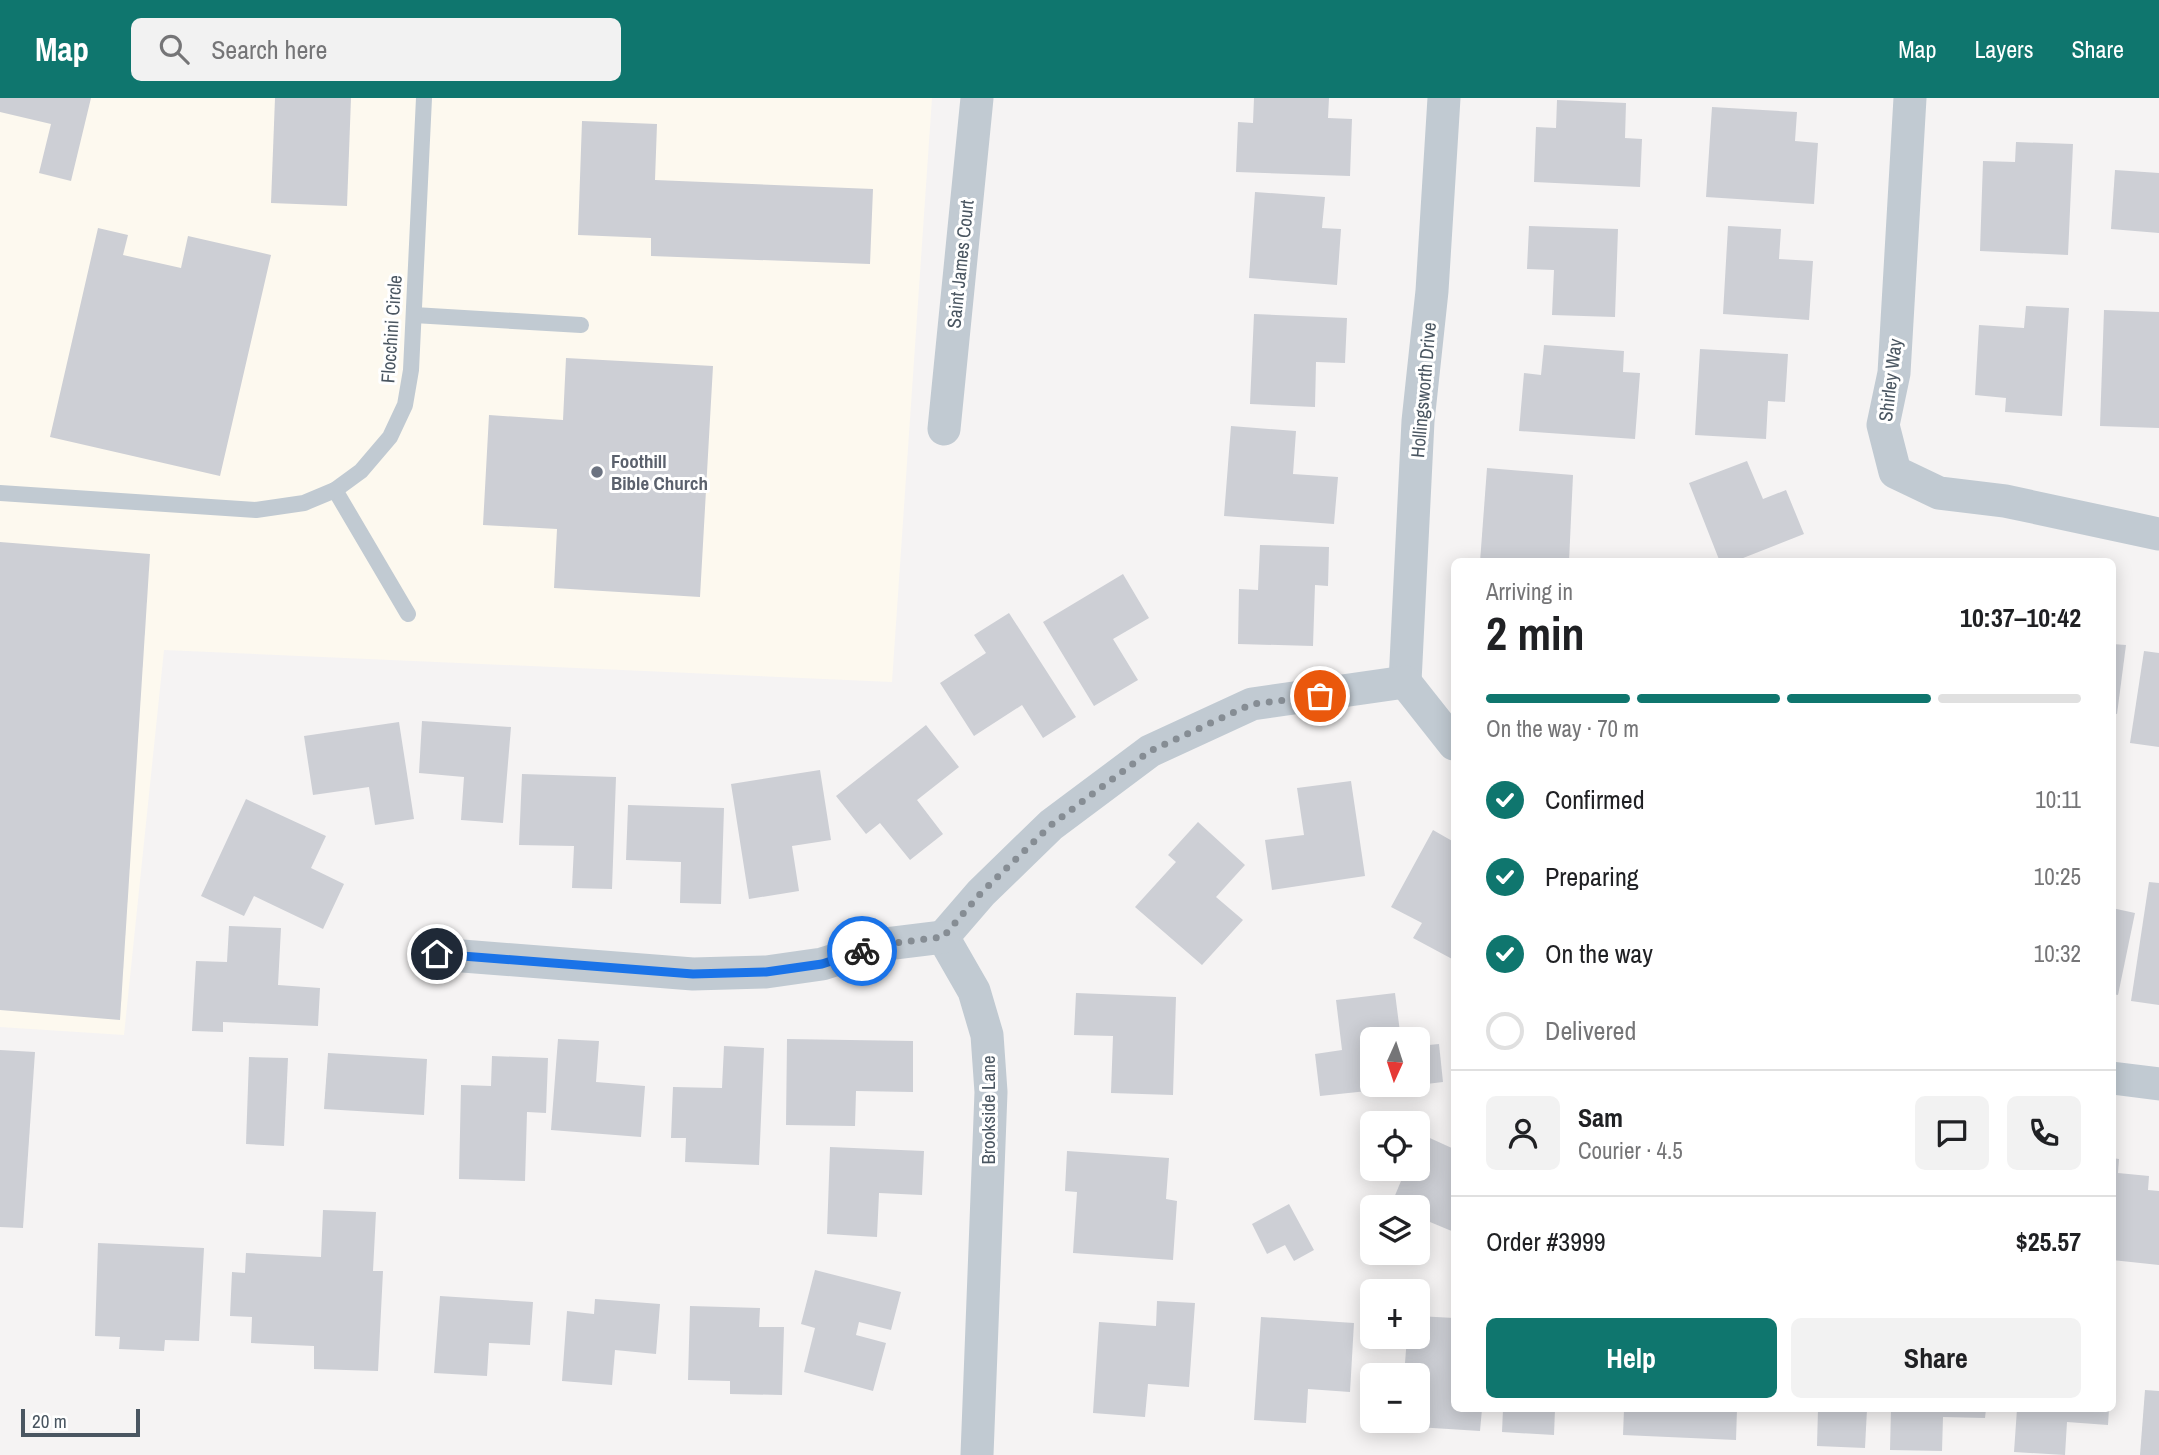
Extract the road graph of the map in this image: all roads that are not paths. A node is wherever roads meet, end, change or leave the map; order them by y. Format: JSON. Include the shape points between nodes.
{"nodes":[{"id":1,"x":424,"y":98,"type":"edge"},
{"id":2,"x":976,"y":98,"type":"edge"},
{"id":3,"x":1444,"y":98,"type":"edge"},
{"id":4,"x":1910,"y":98,"type":"edge"},
{"id":5,"x":414,"y":315,"type":"junction"},
{"id":6,"x":581,"y":325,"type":"dead end"},
{"id":7,"x":944,"y":429,"type":"dead end"},
{"id":8,"x":335,"y":490,"type":"junction"},
{"id":9,"x":0,"y":493,"type":"edge"},
{"id":10,"x":2159,"y":534,"type":"edge"},
{"id":11,"x":408,"y":614,"type":"dead end"},
{"id":12,"x":1405,"y":682,"type":"junction"},
{"id":13,"x":1451,"y":740,"type":"edge"},
{"id":14,"x":943,"y":937,"type":"junction"},
{"id":15,"x":437,"y":954,"type":"dead end"},
{"id":16,"x":2116,"y":1079,"type":"edge"},
{"id":17,"x":2159,"y":1084,"type":"edge"},
{"id":18,"x":977,"y":1455,"type":"edge"}],
"edges":[{"from":1,"to":5,"type":"lane","name":"Flocchini Circle"},
{"from":2,"to":7,"type":"street","name":"Saint James Court"},
{"from":3,"to":12,"type":"street","name":"Hollingsworth Drive","via":[[1432,291],[1418,421]]},
{"from":4,"to":10,"type":"street","name":"Shirley Way","via":[[1894,373],[1883,425],[1895,472],[1939,493],[2006,501]]},
{"from":5,"to":6,"type":"lane"},
{"from":5,"to":8,"type":"lane","name":"Flocchini Circle","via":[[405,405],[390,437],[361,471]]},
{"from":8,"to":9,"type":"lane","name":"Flocchini Circle","via":[[304,503],[256,510]]},
{"from":8,"to":11,"type":"lane"},
{"from":12,"to":13,"type":"street"},
{"from":12,"to":14,"type":"street","via":[[1252,704],[1150,751],[1051,825]]},
{"from":14,"to":15,"type":"street","via":[[886,944],[822,964],[766,972],[693,974]]},
{"from":14,"to":18,"type":"street","name":"Brookside Lane","via":[[974,991],[987,1035],[990,1080]]},
{"from":16,"to":17,"type":"street"}]}
